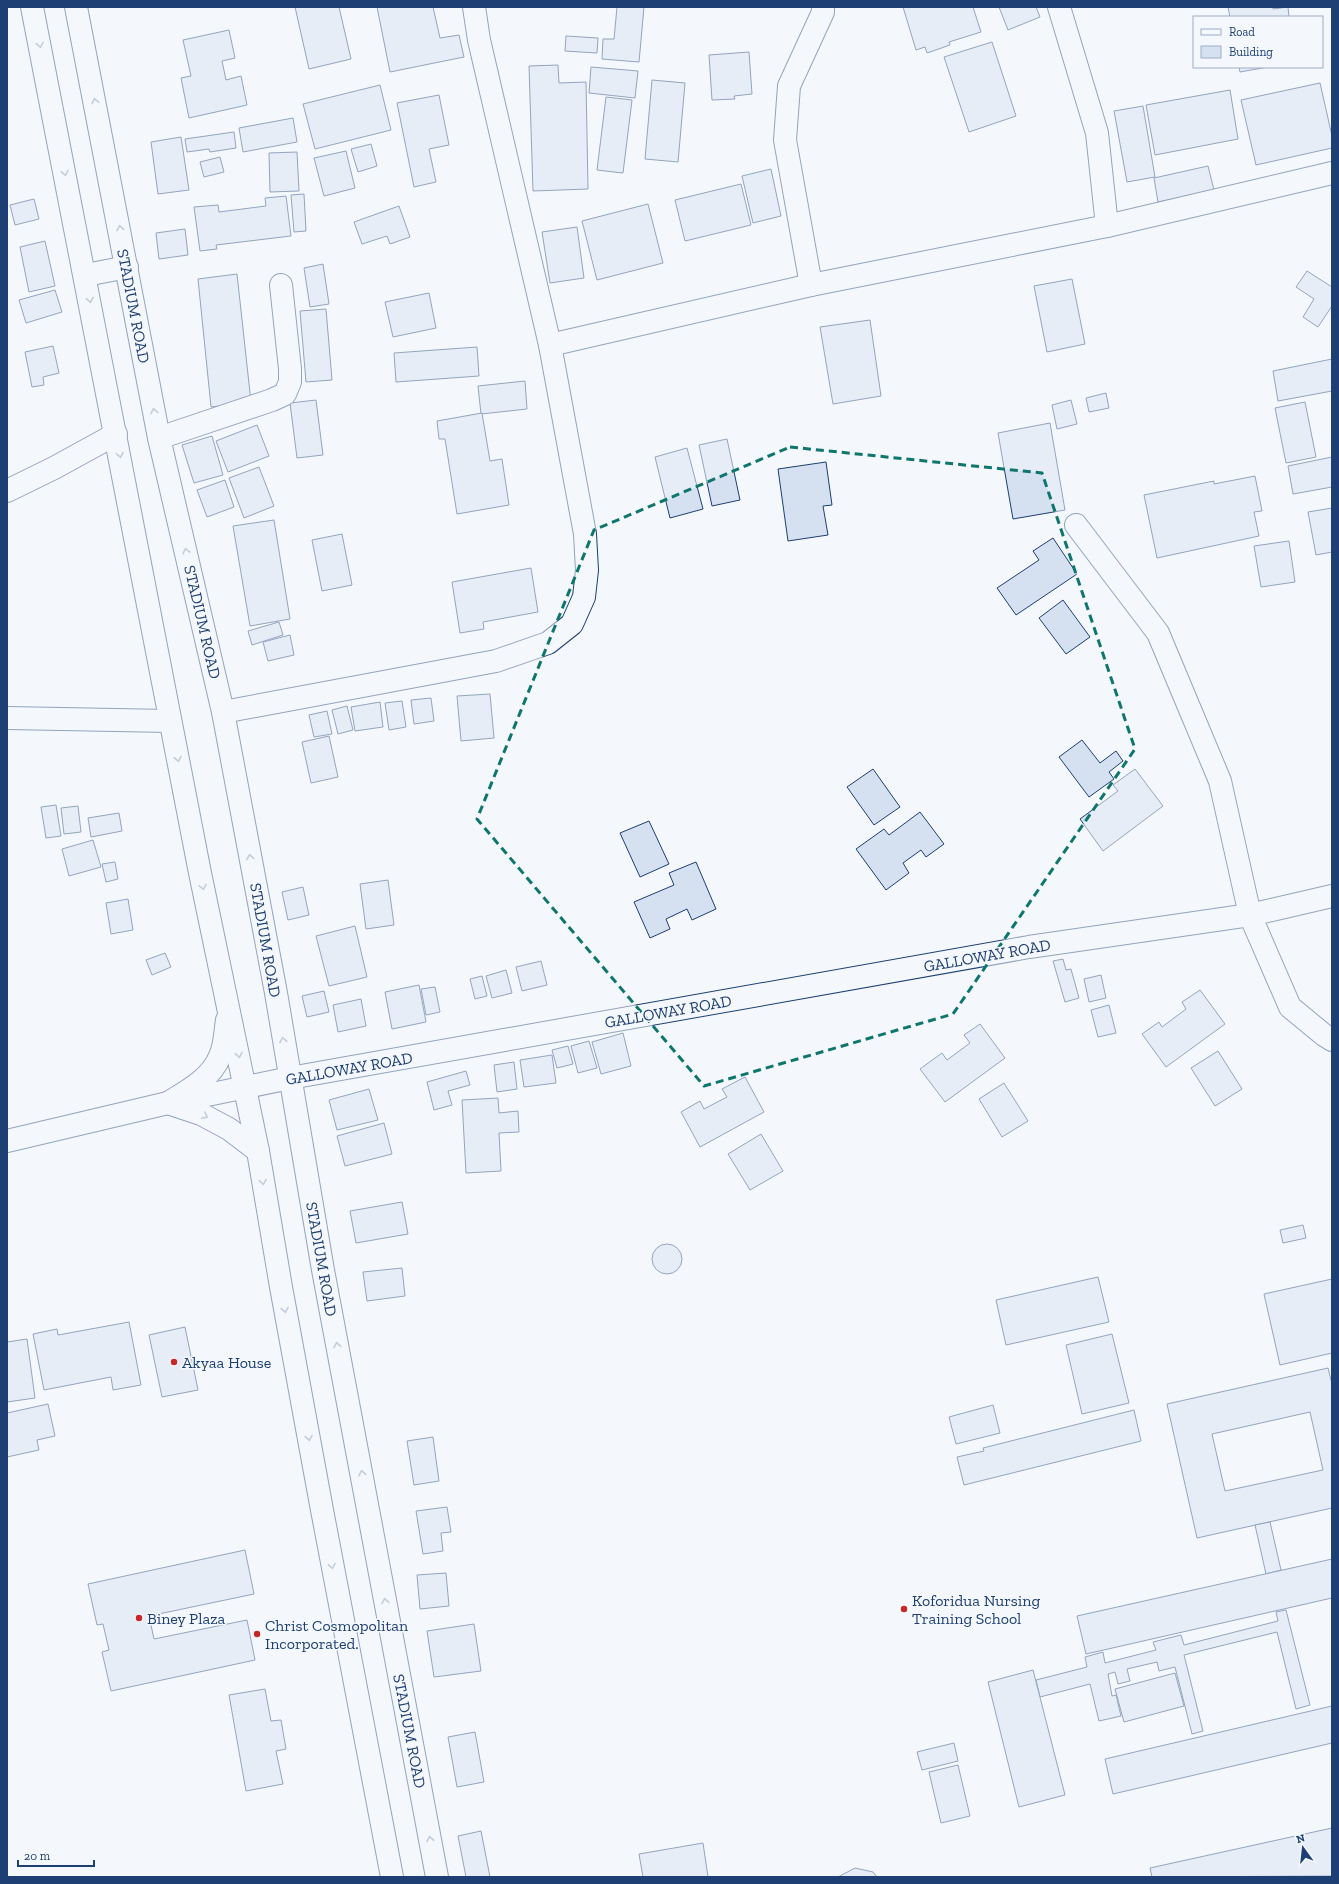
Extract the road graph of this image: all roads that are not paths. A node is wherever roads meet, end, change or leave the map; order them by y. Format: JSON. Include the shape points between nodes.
{"nodes":[{"id":1,"x":32,"y":7,"type":"edge"},
{"id":2,"x":76,"y":7,"type":"edge"},
{"id":3,"x":474,"y":7,"type":"edge"},
{"id":4,"x":823,"y":7,"type":"edge"},
{"id":5,"x":1060,"y":7,"type":"edge"},
{"id":6,"x":1332,"y":174,"type":"edge"},
{"id":7,"x":1107,"y":226,"type":"junction"},
{"id":8,"x":127,"y":267,"type":"junction"},
{"id":9,"x":86,"y":275,"type":"junction"},
{"id":10,"x":281,"y":285,"type":"dead end"},
{"id":11,"x":811,"y":285,"type":"junction"},
{"id":12,"x":550,"y":346,"type":"junction"},
{"id":13,"x":116,"y":434,"type":"junction"},
{"id":14,"x":159,"y":438,"type":"junction"},
{"id":15,"x":7,"y":491,"type":"edge"},
{"id":16,"x":1076,"y":525,"type":"dead end"},
{"id":17,"x":224,"y":712,"type":"junction"},
{"id":18,"x":7,"y":718,"type":"edge"},
{"id":19,"x":170,"y":721,"type":"junction"},
{"id":20,"x":1332,"y":896,"type":"edge"},
{"id":21,"x":1250,"y":915,"type":"junction"},
{"id":22,"x":230,"y":1008,"type":"junction"},
{"id":23,"x":1332,"y":1040,"type":"edge"},
{"id":24,"x":290,"y":1078,"type":"junction"},
{"id":25,"x":245,"y":1088,"type":"junction"},
{"id":26,"x":168,"y":1103,"type":"junction"},
{"id":27,"x":7,"y":1142,"type":"edge"},
{"id":28,"x":258,"y":1152,"type":"junction"},
{"id":29,"x":392,"y":1877,"type":"edge"},
{"id":30,"x":437,"y":1877,"type":"edge"}],
"edges":[{"from":1,"to":9,"type":"street","one_way":true},
{"from":8,"to":2,"type":"street","name":"STADIUM ROAD","one_way":true},
{"from":3,"to":12,"type":"street","via":[[479,40]]},
{"from":4,"to":11,"type":"street","via":[[789,86],[785,140]]},
{"from":5,"to":7,"type":"street","via":[[1097,133]]},
{"from":6,"to":7,"type":"street"},
{"from":7,"to":11,"type":"street"},
{"from":8,"to":9,"type":"street"},
{"from":14,"to":8,"type":"street","name":"STADIUM ROAD","one_way":true},
{"from":9,"to":13,"type":"street","one_way":true},
{"from":10,"to":14,"type":"street","via":[[290,369],[290,382],[285,394]]},
{"from":11,"to":12,"type":"street"},
{"from":12,"to":17,"type":"street","via":[[585,542],[587,570],[584,597],[572,624],[548,643],[496,661]]},
{"from":13,"to":15,"type":"street"},
{"from":13,"to":19,"type":"street","one_way":true},
{"from":17,"to":14,"type":"street","name":"STADIUM ROAD","one_way":true},
{"from":16,"to":21,"type":"street","via":[[1158,633],[1220,781]]},
{"from":24,"to":17,"type":"street","name":"STADIUM ROAD","one_way":true},
{"from":18,"to":19,"type":"street"},
{"from":19,"to":22,"type":"street","one_way":true},
{"from":20,"to":21,"type":"street","name":"GALLOWAY ROAD"},
{"from":21,"to":23,"type":"street","via":[[1290,1007]]},
{"from":21,"to":24,"type":"street","name":"GALLOWAY ROAD","via":[[1029,947]]},
{"from":22,"to":25,"type":"street","one_way":true},
{"from":22,"to":26,"type":"street","via":[[221,1056],[217,1063],[197,1085]]},
{"from":24,"to":25,"type":"street","name":"GALLOWAY ROAD"},
{"from":30,"to":24,"type":"street","name":"STADIUM ROAD","one_way":true,"via":[[323,1270]]},
{"from":25,"to":26,"type":"street","name":"GALLOWAY ROAD"},
{"from":25,"to":28,"type":"street"},
{"from":26,"to":27,"type":"street","name":"GALLOWAY ROAD"},
{"from":26,"to":28,"type":"street","one_way":true,"via":[[201,1114],[229,1129]]},
{"from":28,"to":29,"type":"street","one_way":true}]}
